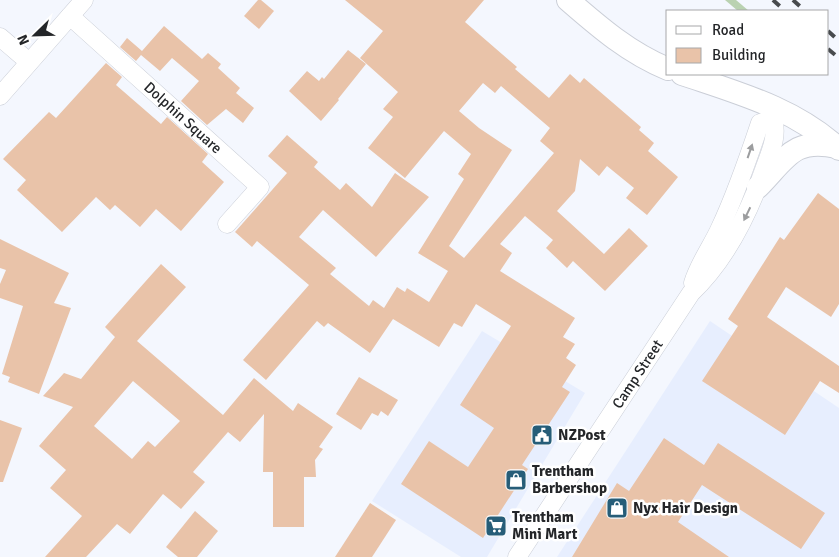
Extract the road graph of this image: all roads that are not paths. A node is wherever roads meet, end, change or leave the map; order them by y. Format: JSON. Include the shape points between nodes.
{"nodes":[{"id":1,"x":84,"y":0,"type":"edge"},
{"id":2,"x":568,"y":0,"type":"edge"},
{"id":3,"x":70,"y":16,"type":"junction"},
{"id":4,"x":0,"y":37,"type":"edge"},
{"id":5,"x":28,"y":62,"type":"junction"},
{"id":6,"x":666,"y":68,"type":"edge"},
{"id":7,"x":684,"y":75,"type":"edge"},
{"id":8,"x":0,"y":96,"type":"edge"},
{"id":9,"x":775,"y":113,"type":"junction"},
{"id":10,"x":838,"y":148,"type":"edge"},
{"id":11,"x":758,"y":187,"type":"junction"},
{"id":12,"x":227,"y":224,"type":"dead end"},
{"id":13,"x":691,"y":292,"type":"junction"},
{"id":14,"x":517,"y":557,"type":"edge"}],
"edges":[{"from":1,"to":3,"type":"street"},
{"from":2,"to":6,"type":"street","via":[[614,39]]},
{"from":3,"to":5,"type":"street"},
{"from":3,"to":12,"type":"street","name":"Dolphin Square","via":[[260,187]]},
{"from":4,"to":5,"type":"street"},
{"from":5,"to":8,"type":"street"},
{"from":7,"to":9,"type":"street"},
{"from":9,"to":10,"type":"street","via":[[817,130]]},
{"from":9,"to":11,"type":"street","name":"Camp Street","via":[[777,132]]},
{"from":13,"to":9,"type":"street","name":"Camp Street","one_way":true,"via":[[696,273],[737,189],[760,123]]},
{"from":10,"to":11,"type":"street","via":[[810,144],[796,149]]},
{"from":11,"to":13,"type":"street","name":"Camp Street","one_way":true,"via":[[741,226],[704,280]]},
{"from":13,"to":14,"type":"street","name":"Camp Street"}]}
